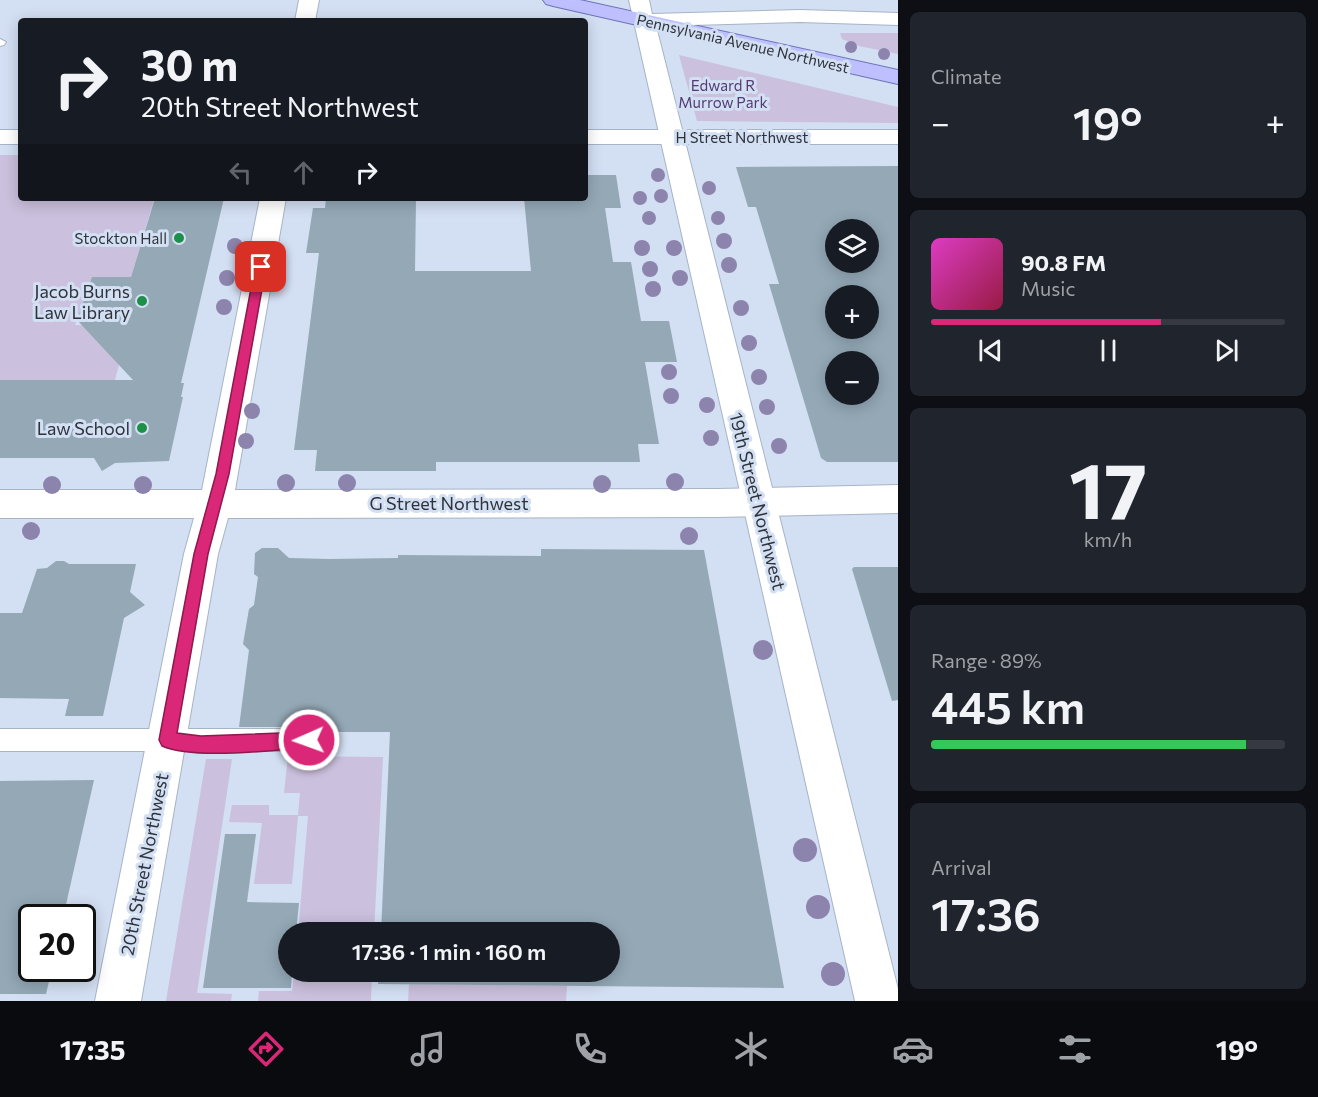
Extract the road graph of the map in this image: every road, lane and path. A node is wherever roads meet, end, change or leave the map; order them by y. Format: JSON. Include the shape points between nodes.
{"nodes":[{"id":1,"x":309,"y":0,"type":"edge"},
{"id":2,"x":553,"y":0,"type":"edge"},
{"id":3,"x":641,"y":10,"type":"edge"},
{"id":4,"x":306,"y":18,"type":"edge"},
{"id":5,"x":898,"y":19,"type":"edge"},
{"id":6,"x":898,"y":77,"type":"edge"},
{"id":7,"x":0,"y":137,"type":"edge"},
{"id":8,"x":18,"y":137,"type":"edge"},
{"id":9,"x":588,"y":137,"type":"edge"},
{"id":10,"x":671,"y":137,"type":"junction"},
{"id":11,"x":898,"y":137,"type":"edge"},
{"id":12,"x":272,"y":201,"type":"edge"},
{"id":13,"x":898,"y":499,"type":"edge"},
{"id":14,"x":758,"y":501,"type":"junction"},
{"id":15,"x":0,"y":504,"type":"edge"},
{"id":16,"x":215,"y":504,"type":"junction"},
{"id":17,"x":0,"y":740,"type":"edge"},
{"id":18,"x":167,"y":740,"type":"junction"},
{"id":19,"x":309,"y":740,"type":"dead end"},
{"id":20,"x":118,"y":1001,"type":"edge"},
{"id":21,"x":878,"y":1001,"type":"edge"}],
"edges":[{"from":1,"to":4,"type":"street"},
{"from":2,"to":3,"type":"main road","name":"Pennsylvania Avenue Northwest"},
{"from":3,"to":5,"type":"street"},
{"from":3,"to":6,"type":"main road","name":"Pennsylvania Avenue Northwest"},
{"from":3,"to":10,"type":"street","name":"19th Street Northwest"},
{"from":7,"to":8,"type":"street"},
{"from":9,"to":10,"type":"street","name":"H Street Northwest"},
{"from":10,"to":11,"type":"street","name":"H Street Northwest"},
{"from":10,"to":14,"type":"street","name":"19th Street Northwest"},
{"from":12,"to":16,"type":"street","name":"20th Street Northwest"},
{"from":13,"to":14,"type":"street","name":"G Street Northwest"},
{"from":14,"to":16,"type":"street","name":"G Street Northwest"},
{"from":14,"to":21,"type":"street","name":"19th Street Northwest"},
{"from":15,"to":16,"type":"street","name":"G Street Northwest"},
{"from":16,"to":18,"type":"street","name":"20th Street Northwest","via":[[201,554]]},
{"from":17,"to":18,"type":"lane"},
{"from":18,"to":19,"type":"lane","via":[[201,744]]},
{"from":18,"to":20,"type":"street","name":"20th Street Northwest"}]}
